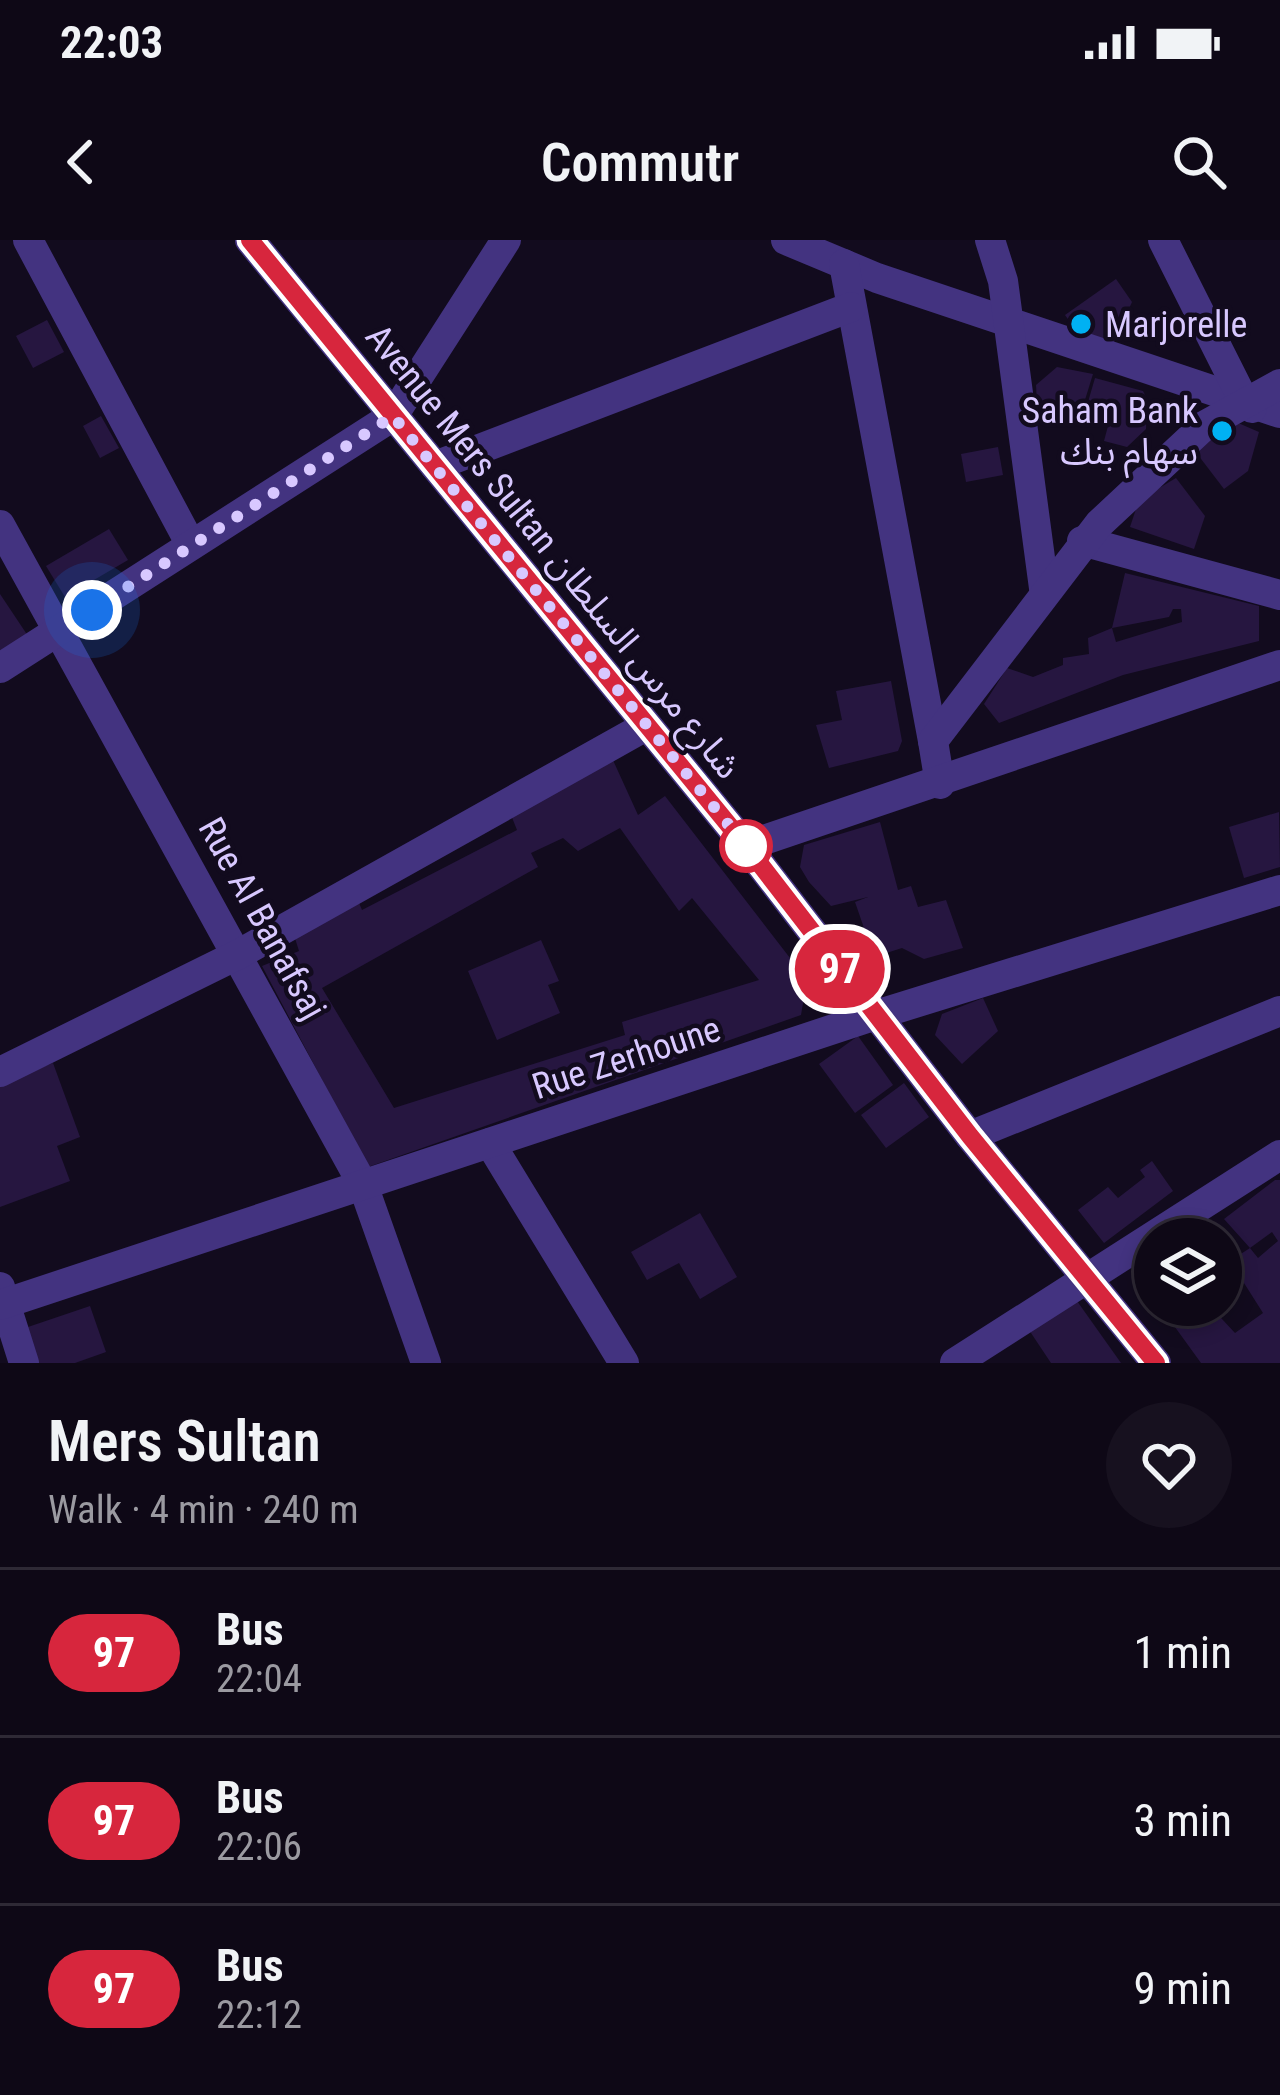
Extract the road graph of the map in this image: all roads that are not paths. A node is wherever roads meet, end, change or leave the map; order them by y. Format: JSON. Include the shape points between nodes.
{"nodes":[{"id":1,"x":28,"y":240,"type":"edge"},
{"id":2,"x":250,"y":240,"type":"edge"},
{"id":3,"x":506,"y":240,"type":"edge"},
{"id":4,"x":786,"y":240,"type":"edge"},
{"id":5,"x":990,"y":240,"type":"edge"},
{"id":6,"x":1162,"y":240,"type":"edge"},
{"id":7,"x":844,"y":264,"type":"junction"},
{"id":8,"x":851,"y":307,"type":"junction"},
{"id":9,"x":1007,"y":322,"type":"junction"},
{"id":10,"x":1280,"y":384,"type":"edge"},
{"id":11,"x":1244,"y":403,"type":"junction"},
{"id":12,"x":1280,"y":413,"type":"edge"},
{"id":13,"x":393,"y":416,"type":"junction"},
{"id":14,"x":1280,"y":428,"type":"edge"},
{"id":15,"x":435,"y":466,"type":"junction"},
{"id":16,"x":0,"y":525,"type":"edge"},
{"id":17,"x":1082,"y":542,"type":"junction"},
{"id":18,"x":191,"y":545,"type":"junction"},
{"id":19,"x":1044,"y":588,"type":"junction"},
{"id":20,"x":1280,"y":595,"type":"edge"},
{"id":21,"x":59,"y":632,"type":"junction"},
{"id":22,"x":1280,"y":665,"type":"edge"},
{"id":23,"x":0,"y":668,"type":"edge"},
{"id":24,"x":646,"y":726,"type":"junction"},
{"id":25,"x":933,"y":741,"type":"junction"},
{"id":26,"x":940,"y":784,"type":"junction"},
{"id":27,"x":746,"y":846,"type":"junction"},
{"id":28,"x":1279,"y":894,"type":"edge"},
{"id":29,"x":239,"y":954,"type":"junction"},
{"id":30,"x":1280,"y":1011,"type":"edge"},
{"id":31,"x":875,"y":1015,"type":"junction"},
{"id":32,"x":0,"y":1072,"type":"edge"},
{"id":33,"x":970,"y":1136,"type":"junction"},
{"id":34,"x":490,"y":1143,"type":"junction"},
{"id":35,"x":1280,"y":1155,"type":"edge"},
{"id":36,"x":363,"y":1185,"type":"junction"},
{"id":37,"x":1086,"y":1278,"type":"junction"},
{"id":38,"x":2,"y":1299,"type":"edge"},
{"id":39,"x":24,"y":1363,"type":"edge"},
{"id":40,"x":426,"y":1363,"type":"edge"},
{"id":41,"x":624,"y":1363,"type":"edge"},
{"id":42,"x":955,"y":1363,"type":"edge"},
{"id":43,"x":1156,"y":1363,"type":"edge"}],
"edges":[{"from":1,"to":18,"type":"street"},
{"from":2,"to":13,"type":"street","name":"Avenue Mers Sultan شارع مرس السلطان"},
{"from":3,"to":13,"type":"street"},
{"from":4,"to":7,"type":"street"},
{"from":5,"to":9,"type":"street"},
{"from":6,"to":11,"type":"street"},
{"from":7,"to":8,"type":"street"},
{"from":7,"to":9,"type":"street"},
{"from":8,"to":15,"type":"street"},
{"from":8,"to":25,"type":"street"},
{"from":9,"to":11,"type":"street"},
{"from":9,"to":19,"type":"street"},
{"from":10,"to":11,"type":"street"},
{"from":11,"to":12,"type":"street"},
{"from":11,"to":14,"type":"street"},
{"from":11,"to":17,"type":"street","via":[[1191,436]]},
{"from":13,"to":15,"type":"street","name":"Avenue Mers Sultan شارع مرس السلطان"},
{"from":13,"to":18,"type":"street"},
{"from":15,"to":24,"type":"street","name":"Avenue Mers Sultan شارع مرس السلطان"},
{"from":16,"to":21,"type":"street","name":"Rue Al Banafsaj"},
{"from":17,"to":19,"type":"street"},
{"from":17,"to":20,"type":"street"},
{"from":18,"to":21,"type":"street"},
{"from":19,"to":25,"type":"street"},
{"from":21,"to":23,"type":"street"},
{"from":21,"to":29,"type":"street","name":"Rue Al Banafsaj"},
{"from":22,"to":26,"type":"street"},
{"from":24,"to":27,"type":"street","name":"Avenue Mers Sultan شارع مرس السلطان"},
{"from":24,"to":29,"type":"street"},
{"from":25,"to":26,"type":"street"},
{"from":26,"to":27,"type":"street"},
{"from":27,"to":31,"type":"street","name":"Avenue Mers Sultan شارع مرس السلطان"},
{"from":28,"to":31,"type":"street","name":"Rue Zerhoune"},
{"from":29,"to":32,"type":"street"},
{"from":29,"to":36,"type":"street","name":"Rue Al Banafsaj"},
{"from":30,"to":33,"type":"street"},
{"from":31,"to":33,"type":"street","name":"Avenue Mers Sultan شارع مرس السلطان"},
{"from":31,"to":34,"type":"street","name":"Rue Zerhoune"},
{"from":33,"to":37,"type":"street","name":"Avenue Mers Sultan شارع مرس السلطان"},
{"from":34,"to":36,"type":"street","name":"Rue Zerhoune"},
{"from":34,"to":41,"type":"street"},
{"from":35,"to":37,"type":"street"},
{"from":36,"to":38,"type":"street","name":"Rue Zerhoune"},
{"from":36,"to":40,"type":"street","name":"Rue Al Banafsaj"},
{"from":37,"to":42,"type":"street"},
{"from":37,"to":43,"type":"street","name":"Avenue Mers Sultan شارع مرس السلطان"},
{"from":38,"to":39,"type":"street"}]}
